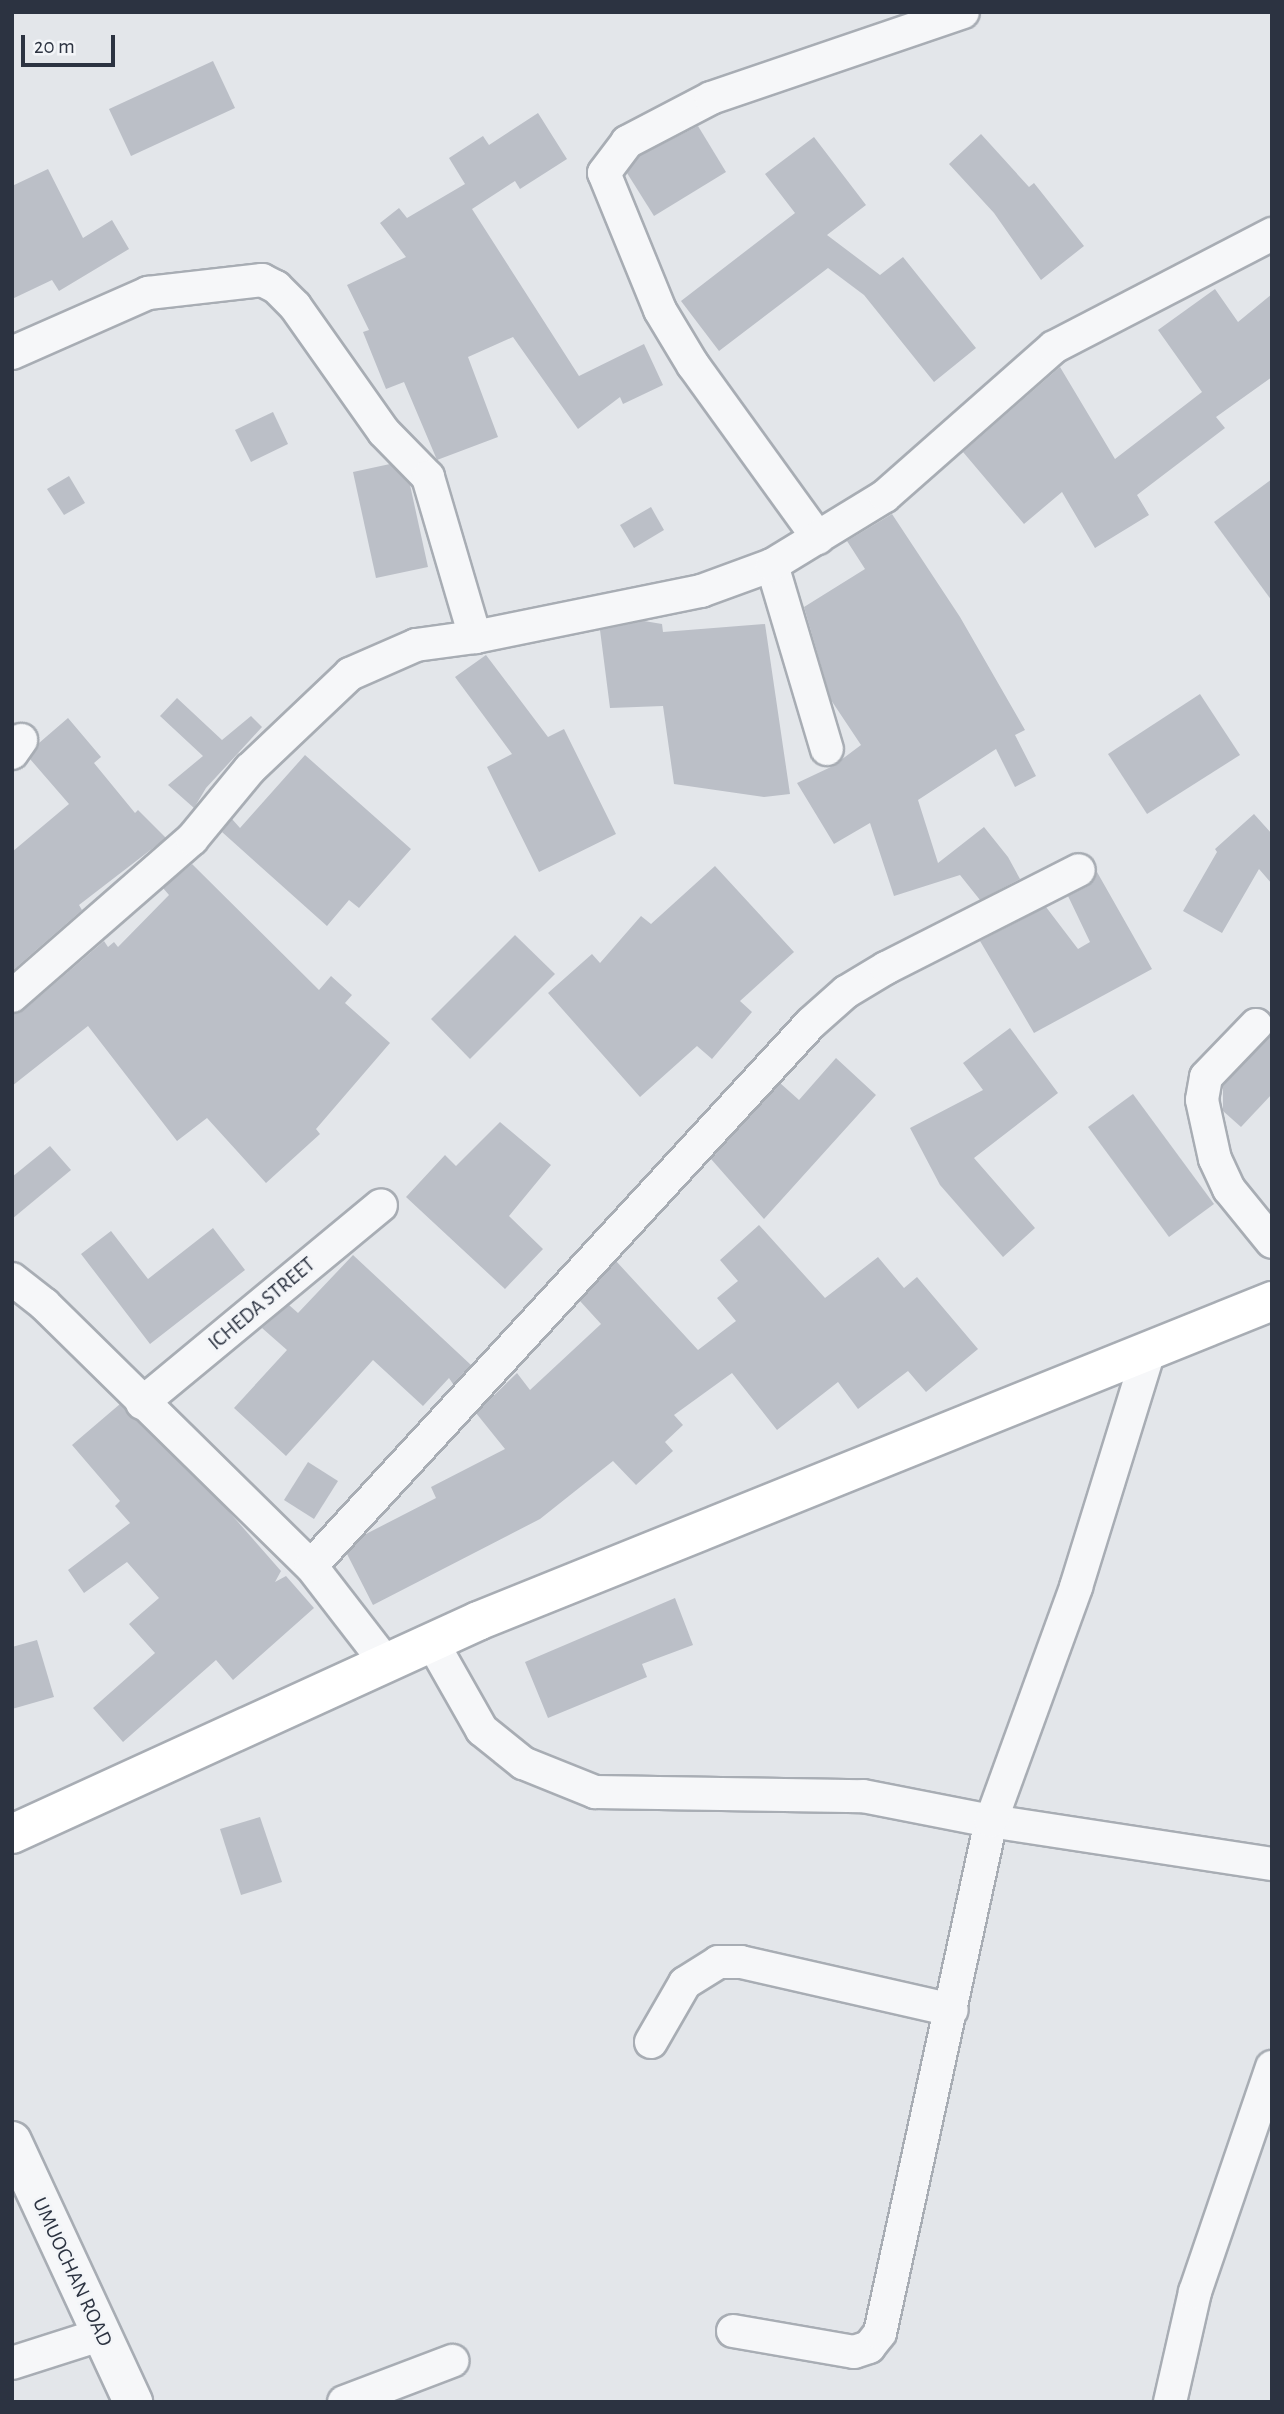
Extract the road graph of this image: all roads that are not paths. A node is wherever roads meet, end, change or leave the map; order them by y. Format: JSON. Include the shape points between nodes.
{"nodes":[{"id":1,"x":963,"y":12,"type":"edge"},
{"id":2,"x":1272,"y":234,"type":"edge"},
{"id":3,"x":12,"y":354,"type":"edge"},
{"id":4,"x":818,"y":538,"type":"junction"},
{"id":5,"x":772,"y":565,"type":"junction"},
{"id":6,"x":475,"y":637,"type":"junction"},
{"id":7,"x":827,"y":749,"type":"dead end"},
{"id":8,"x":1079,"y":870,"type":"dead end"},
{"id":9,"x":12,"y":996,"type":"edge"},
{"id":10,"x":1256,"y":1025,"type":"dead end"},
{"id":11,"x":381,"y":1205,"type":"dead end"},
{"id":12,"x":1272,"y":1242,"type":"edge"},
{"id":13,"x":15,"y":1286,"type":"edge"},
{"id":14,"x":1272,"y":1301,"type":"edge"},
{"id":15,"x":1149,"y":1352,"type":"junction"},
{"id":16,"x":142,"y":1403,"type":"junction"},
{"id":17,"x":311,"y":1566,"type":"junction"},
{"id":18,"x":432,"y":1642,"type":"junction"},
{"id":19,"x":386,"y":1663,"type":"junction"},
{"id":20,"x":991,"y":1821,"type":"junction"},
{"id":21,"x":12,"y":1833,"type":"edge"},
{"id":22,"x":1272,"y":1864,"type":"edge"},
{"id":23,"x":952,"y":2010,"type":"junction"},
{"id":24,"x":650,"y":2042,"type":"dead end"},
{"id":25,"x":1272,"y":2067,"type":"edge"},
{"id":26,"x":12,"y":2141,"type":"edge"},
{"id":27,"x":733,"y":2332,"type":"dead end"},
{"id":28,"x":100,"y":2334,"type":"junction"},
{"id":29,"x":452,"y":2361,"type":"dead end"},
{"id":30,"x":12,"y":2363,"type":"edge"},
{"id":31,"x":133,"y":2402,"type":"edge"},
{"id":32,"x":344,"y":2402,"type":"edge"},
{"id":33,"x":1170,"y":2402,"type":"edge"}],
"edges":[{"from":1,"to":4,"type":"street","via":[[711,98],[627,142],[604,173],[660,310],[693,365]]},
{"from":2,"to":4,"type":"street","via":[[1054,347],[885,496]]},
{"from":3,"to":6,"type":"street","via":[[148,293],[262,280],[276,287],[295,306],[384,432],[428,477]]},
{"from":4,"to":5,"type":"street"},
{"from":5,"to":6,"type":"street","via":[[701,591]]},
{"from":5,"to":7,"type":"street"},
{"from":6,"to":9,"type":"street","via":[[416,645],[350,674],[250,769],[192,839]]},
{"from":8,"to":17,"type":"street","via":[[886,968],[846,992],[811,1023]]},
{"from":10,"to":12,"type":"street","via":[[1206,1077],[1202,1100],[1215,1158],[1229,1189]]},
{"from":11,"to":16,"type":"street","name":"ICHEDA STREET"},
{"from":13,"to":16,"type":"street","via":[[44,1304]]},
{"from":14,"to":15,"type":"main road"},
{"from":15,"to":18,"type":"main road"},
{"from":15,"to":20,"type":"street","via":[[1076,1587]]},
{"from":16,"to":17,"type":"street"},
{"from":17,"to":19,"type":"street"},
{"from":18,"to":19,"type":"main road"},
{"from":18,"to":20,"type":"street","via":[[482,1730],[523,1763],[594,1792],[863,1796]]},
{"from":19,"to":21,"type":"main road"},
{"from":20,"to":22,"type":"street"},
{"from":20,"to":23,"type":"street"},
{"from":23,"to":24,"type":"street","via":[[741,1962],[718,1962],[685,1983]]},
{"from":23,"to":27,"type":"street","via":[[880,2333],[869,2347],[854,2352]]},
{"from":25,"to":33,"type":"street","via":[[1195,2292]]},
{"from":26,"to":28,"type":"street","name":"UMUOCHAN ROAD"},
{"from":28,"to":30,"type":"street"},
{"from":28,"to":31,"type":"street","name":"UMUOCHAN ROAD"},
{"from":29,"to":32,"type":"street"}]}
